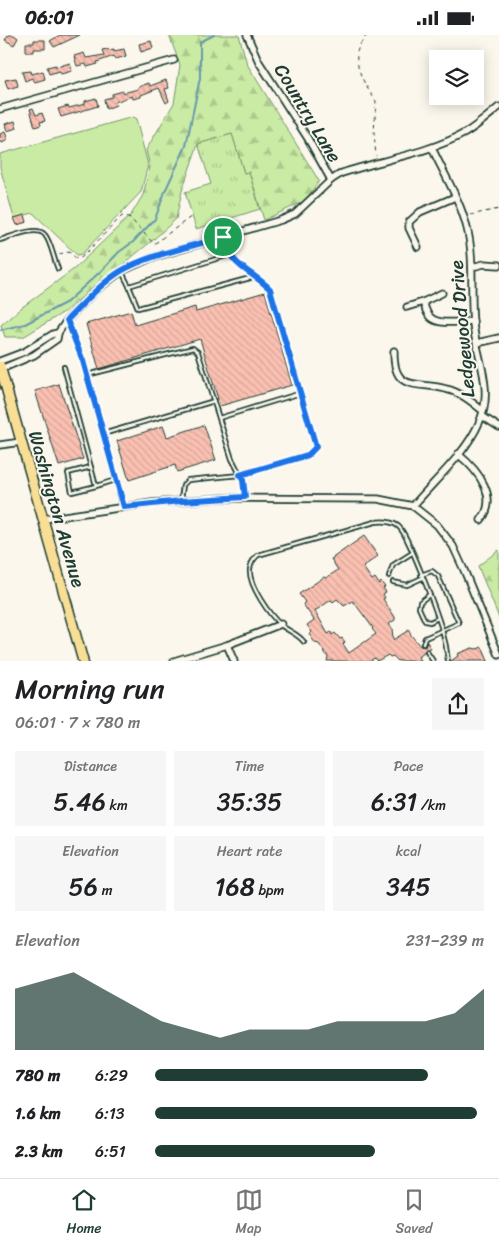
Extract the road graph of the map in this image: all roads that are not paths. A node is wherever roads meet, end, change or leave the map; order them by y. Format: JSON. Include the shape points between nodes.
{"nodes":[{"id":1,"x":247,"y":35,"type":"edge"},
{"id":2,"x":174,"y":60,"type":"dead end"},
{"id":3,"x":499,"y":107,"type":"edge"},
{"id":4,"x":0,"y":109,"type":"edge"},
{"id":5,"x":432,"y":148,"type":"junction"},
{"id":6,"x":331,"y":180,"type":"junction"},
{"id":7,"x":455,"y":197,"type":"junction"},
{"id":8,"x":223,"y":237,"type":"junction"},
{"id":9,"x":0,"y":240,"type":"edge"},
{"id":10,"x":418,"y":247,"type":"dead end"},
{"id":11,"x":229,"y":255,"type":"junction"},
{"id":12,"x":499,"y":265,"type":"edge"},
{"id":13,"x":472,"y":267,"type":"junction"},
{"id":14,"x":58,"y":269,"type":"dead end"},
{"id":15,"x":122,"y":271,"type":"junction"},
{"id":16,"x":254,"y":277,"type":"junction"},
{"id":17,"x":129,"y":286,"type":"junction"},
{"id":18,"x":442,"y":293,"type":"dead end"},
{"id":19,"x":423,"y":302,"type":"junction"},
{"id":20,"x":407,"y":307,"type":"dead end"},
{"id":21,"x":67,"y":320,"type":"junction"},
{"id":22,"x":473,"y":321,"type":"junction"},
{"id":23,"x":499,"y":338,"type":"edge"},
{"id":24,"x":477,"y":343,"type":"junction"},
{"id":25,"x":394,"y":351,"type":"dead end"},
{"id":26,"x":0,"y":366,"type":"edge"},
{"id":27,"x":64,"y":367,"type":"dead end"},
{"id":28,"x":86,"y":375,"type":"junction"},
{"id":29,"x":301,"y":393,"type":"junction"},
{"id":30,"x":214,"y":401,"type":"junction"},
{"id":31,"x":482,"y":414,"type":"junction"},
{"id":32,"x":219,"y":418,"type":"junction"},
{"id":33,"x":499,"y":427,"type":"edge"},
{"id":34,"x":103,"y":434,"type":"junction"},
{"id":35,"x":21,"y":442,"type":"junction"},
{"id":36,"x":0,"y":445,"type":"edge"},
{"id":37,"x":458,"y":454,"type":"junction"},
{"id":38,"x":91,"y":467,"type":"junction"},
{"id":39,"x":240,"y":475,"type":"junction"},
{"id":40,"x":116,"y":480,"type":"junction"},
{"id":41,"x":490,"y":484,"type":"dead end"},
{"id":42,"x":96,"y":486,"type":"junction"},
{"id":43,"x":245,"y":497,"type":"junction"},
{"id":44,"x":181,"y":501,"type":"junction"},
{"id":45,"x":413,"y":506,"type":"junction"},
{"id":46,"x":124,"y":507,"type":"junction"},
{"id":47,"x":494,"y":511,"type":"dead end"},
{"id":48,"x":44,"y":519,"type":"junction"},
{"id":49,"x":481,"y":520,"type":"dead end"},
{"id":50,"x":412,"y":553,"type":"junction"},
{"id":51,"x":389,"y":576,"type":"dead end"},
{"id":52,"x":422,"y":576,"type":"junction"},
{"id":53,"x":393,"y":582,"type":"dead end"},
{"id":54,"x":429,"y":595,"type":"junction"},
{"id":55,"x":438,"y":618,"type":"junction"},
{"id":56,"x":281,"y":624,"type":"junction"},
{"id":57,"x":443,"y":631,"type":"junction"},
{"id":58,"x":304,"y":642,"type":"dead end"},
{"id":59,"x":423,"y":644,"type":"dead end"},
{"id":60,"x":227,"y":645,"type":"junction"},
{"id":61,"x":426,"y":652,"type":"dead end"},
{"id":62,"x":499,"y":655,"type":"edge"},
{"id":63,"x":83,"y":661,"type":"edge"},
{"id":64,"x":174,"y":661,"type":"edge"},
{"id":65,"x":234,"y":661,"type":"edge"},
{"id":66,"x":433,"y":661,"type":"edge"},
{"id":67,"x":448,"y":661,"type":"edge"}],
"edges":[{"from":1,"to":6,"type":"street","name":"Country Lane","via":[[259,62]]},
{"from":2,"to":4,"type":"street"},
{"from":3,"to":5,"type":"street","via":[[466,133]]},
{"from":5,"to":6,"type":"street","via":[[342,173]]},
{"from":5,"to":7,"type":"street","name":"Ledgewood Drive"},
{"from":6,"to":8,"type":"street","via":[[296,213]]},
{"from":7,"to":10,"type":"street","via":[[420,212],[409,221]]},
{"from":7,"to":13,"type":"street","name":"Ledgewood Drive","via":[[468,230]]},
{"from":8,"to":11,"type":"lane"},
{"from":8,"to":15,"type":"street"},
{"from":9,"to":14,"type":"lane","via":[[33,231],[42,233],[47,238]]},
{"from":11,"to":16,"type":"lane"},
{"from":11,"to":17,"type":"lane"},
{"from":12,"to":13,"type":"street"},
{"from":13,"to":22,"type":"street","name":"Ledgewood Drive"},
{"from":15,"to":17,"type":"lane"},
{"from":15,"to":21,"type":"street"},
{"from":16,"to":17,"type":"lane","via":[[138,308]]},
{"from":16,"to":29,"type":"lane","via":[[270,289]]},
{"from":18,"to":19,"type":"street"},
{"from":19,"to":20,"type":"street"},
{"from":19,"to":22,"type":"street","via":[[429,316],[435,320]]},
{"from":21,"to":26,"type":"street","via":[[57,339],[41,350]]},
{"from":21,"to":28,"type":"lane"},
{"from":22,"to":24,"type":"street","name":"Ledgewood Drive"},
{"from":23,"to":24,"type":"street"},
{"from":24,"to":31,"type":"street","name":"Ledgewood Drive","via":[[485,381]]},
{"from":25,"to":31,"type":"street","via":[[395,367],[401,379],[459,394]]},
{"from":26,"to":35,"type":"main road","name":"Washington Avenue"},
{"from":27,"to":38,"type":"lane"},
{"from":28,"to":30,"type":"lane","via":[[193,348],[198,352]]},
{"from":28,"to":34,"type":"lane"},
{"from":29,"to":32,"type":"lane"},
{"from":29,"to":39,"type":"lane","via":[[316,447],[308,455]]},
{"from":30,"to":32,"type":"lane"},
{"from":30,"to":34,"type":"lane"},
{"from":31,"to":33,"type":"street"},
{"from":31,"to":37,"type":"street","name":"Ledgewood Drive","via":[[475,431]]},
{"from":32,"to":39,"type":"lane"},
{"from":34,"to":40,"type":"lane"},
{"from":35,"to":36,"type":"street"},
{"from":35,"to":48,"type":"main road","name":"Washington Avenue"},
{"from":37,"to":41,"type":"street"},
{"from":37,"to":45,"type":"street","name":"Ledgewood Drive"},
{"from":38,"to":42,"type":"lane"},
{"from":38,"to":42,"type":"lane","via":[[68,473],[72,492]]},
{"from":39,"to":43,"type":"lane"},
{"from":39,"to":44,"type":"lane","via":[[188,480],[183,485]]},
{"from":40,"to":42,"type":"lane"},
{"from":40,"to":46,"type":"lane"},
{"from":43,"to":44,"type":"street"},
{"from":43,"to":45,"type":"street","via":[[371,498]]},
{"from":44,"to":46,"type":"street"},
{"from":45,"to":62,"type":"street","via":[[437,525],[453,546]]},
{"from":46,"to":48,"type":"street"},
{"from":47,"to":49,"type":"street"},
{"from":48,"to":63,"type":"main road","name":"Washington Avenue"},
{"from":50,"to":51,"type":"lane","via":[[393,565]]},
{"from":50,"to":52,"type":"lane"},
{"from":50,"to":56,"type":"lane","via":[[402,529],[382,521],[258,555],[252,561],[251,578],[256,591]]},
{"from":52,"to":53,"type":"lane","via":[[407,585]]},
{"from":52,"to":54,"type":"lane"},
{"from":52,"to":57,"type":"lane","via":[[432,571],[438,576],[460,623]]},
{"from":54,"to":55,"type":"lane"},
{"from":54,"to":55,"type":"lane","via":[[420,602],[419,608],[425,621]]},
{"from":55,"to":57,"type":"lane"},
{"from":56,"to":58,"type":"lane"},
{"from":56,"to":60,"type":"street"},
{"from":57,"to":59,"type":"lane","via":[[425,639]]},
{"from":57,"to":67,"type":"lane"},
{"from":60,"to":64,"type":"street"},
{"from":60,"to":65,"type":"street"},
{"from":61,"to":66,"type":"lane"}]}
